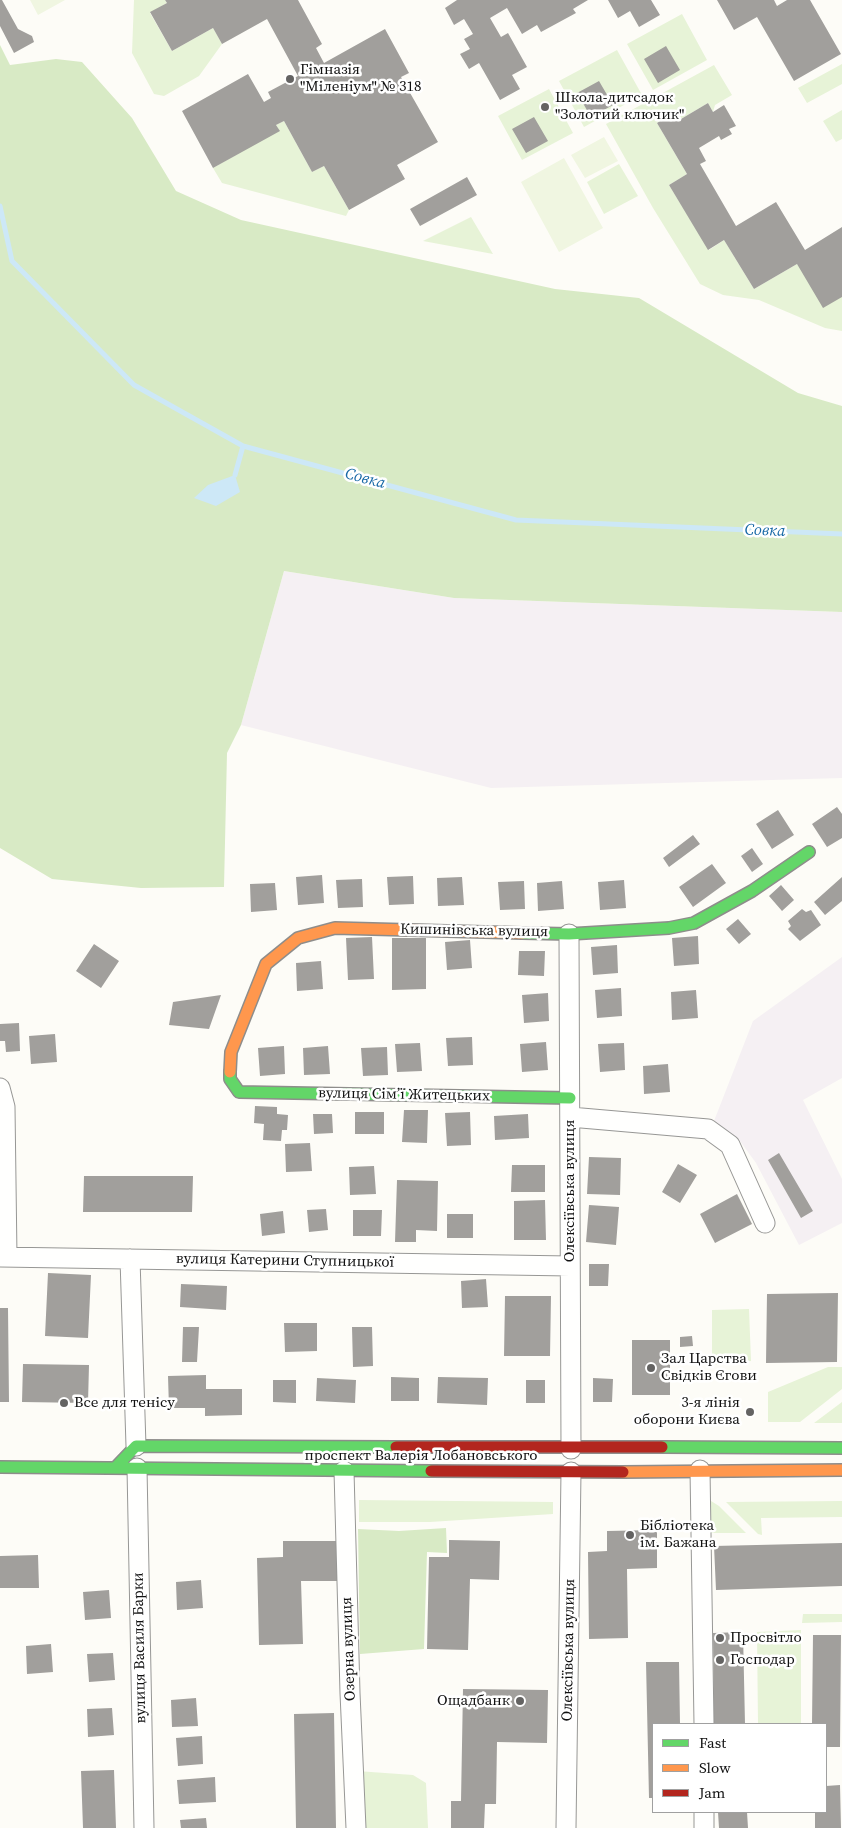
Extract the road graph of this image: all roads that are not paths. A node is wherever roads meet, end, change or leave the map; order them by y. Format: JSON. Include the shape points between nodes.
{"nodes":[{"id":1,"x":808,"y":852,"type":"dead end"},
{"id":2,"x":569,"y":934,"type":"junction"},
{"id":3,"x":1,"y":1091,"type":"edge"},
{"id":4,"x":239,"y":1092,"type":"joint"},
{"id":5,"x":570,"y":1098,"type":"junction"},
{"id":6,"x":570,"y":1118,"type":"junction"},
{"id":7,"x":765,"y":1223,"type":"dead end"},
{"id":8,"x":4,"y":1257,"type":"edge"},
{"id":9,"x":130,"y":1259,"type":"junction"},
{"id":10,"x":570,"y":1266,"type":"junction"},
{"id":11,"x":136,"y":1446,"type":"junction"},
{"id":12,"x":842,"y":1448,"type":"edge"},
{"id":13,"x":571,"y":1449,"type":"junction"},
{"id":14,"x":0,"y":1467,"type":"edge"},
{"id":15,"x":115,"y":1468,"type":"junction"},
{"id":16,"x":137,"y":1468,"type":"junction"},
{"id":17,"x":344,"y":1470,"type":"junction"},
{"id":18,"x":700,"y":1470,"type":"junction"},
{"id":19,"x":842,"y":1470,"type":"edge"},
{"id":20,"x":571,"y":1472,"type":"junction"},
{"id":21,"x":704,"y":1723,"type":"edge"},
{"id":22,"x":704,"y":1813,"type":"edge"},
{"id":23,"x":144,"y":1828,"type":"edge"},
{"id":24,"x":356,"y":1828,"type":"edge"},
{"id":25,"x":566,"y":1828,"type":"edge"},
{"id":26,"x":704,"y":1828,"type":"edge"}],
"edges":[{"from":1,"to":2,"type":"main road","name":"Кишинівська вулиця","via":[[752,891],[694,923],[669,928]]},
{"from":2,"to":4,"type":"main road","name":"Кишинівська вулиця","via":[[335,928],[298,938],[266,964],[231,1052],[230,1079]]},
{"from":2,"to":5,"type":"street","name":"Олексіївська вулиця"},
{"from":3,"to":8,"type":"street","via":[[5,1107]]},
{"from":4,"to":5,"type":"main road","name":"вулиця Сімʼї Житецьких"},
{"from":5,"to":6,"type":"street","name":"Олексіївська вулиця"},
{"from":6,"to":7,"type":"street","via":[[708,1129],[730,1145]]},
{"from":6,"to":10,"type":"street","name":"Олексіївська вулиця"},
{"from":8,"to":9,"type":"street","name":"вулиця Катерини Ступницької"},
{"from":9,"to":10,"type":"street","name":"вулиця Катерини Ступницької"},
{"from":9,"to":11,"type":"street"},
{"from":10,"to":13,"type":"street","name":"Олексіївська вулиця"},
{"from":11,"to":13,"type":"main road","name":"проспект Валерія Лобановського"},
{"from":11,"to":15,"type":"main road"},
{"from":12,"to":13,"type":"main road","name":"проспект Валерія Лобановського"},
{"from":14,"to":15,"type":"main road","name":"проспект Валерія Лобановського"},
{"from":15,"to":16,"type":"main road","name":"проспект Валерія Лобановського"},
{"from":16,"to":17,"type":"main road","name":"проспект Валерія Лобановського"},
{"from":16,"to":23,"type":"street","name":"вулиця Василя Барки"},
{"from":17,"to":20,"type":"main road","name":"проспект Валерія Лобановського"},
{"from":17,"to":24,"type":"street","name":"Озерна вулиця"},
{"from":18,"to":19,"type":"main road","name":"проспект Валерія Лобановського"},
{"from":18,"to":20,"type":"main road","name":"проспект Валерія Лобановського"},
{"from":18,"to":21,"type":"street"},
{"from":20,"to":25,"type":"street","name":"Олексіївська вулиця"},
{"from":22,"to":26,"type":"street"}]}
